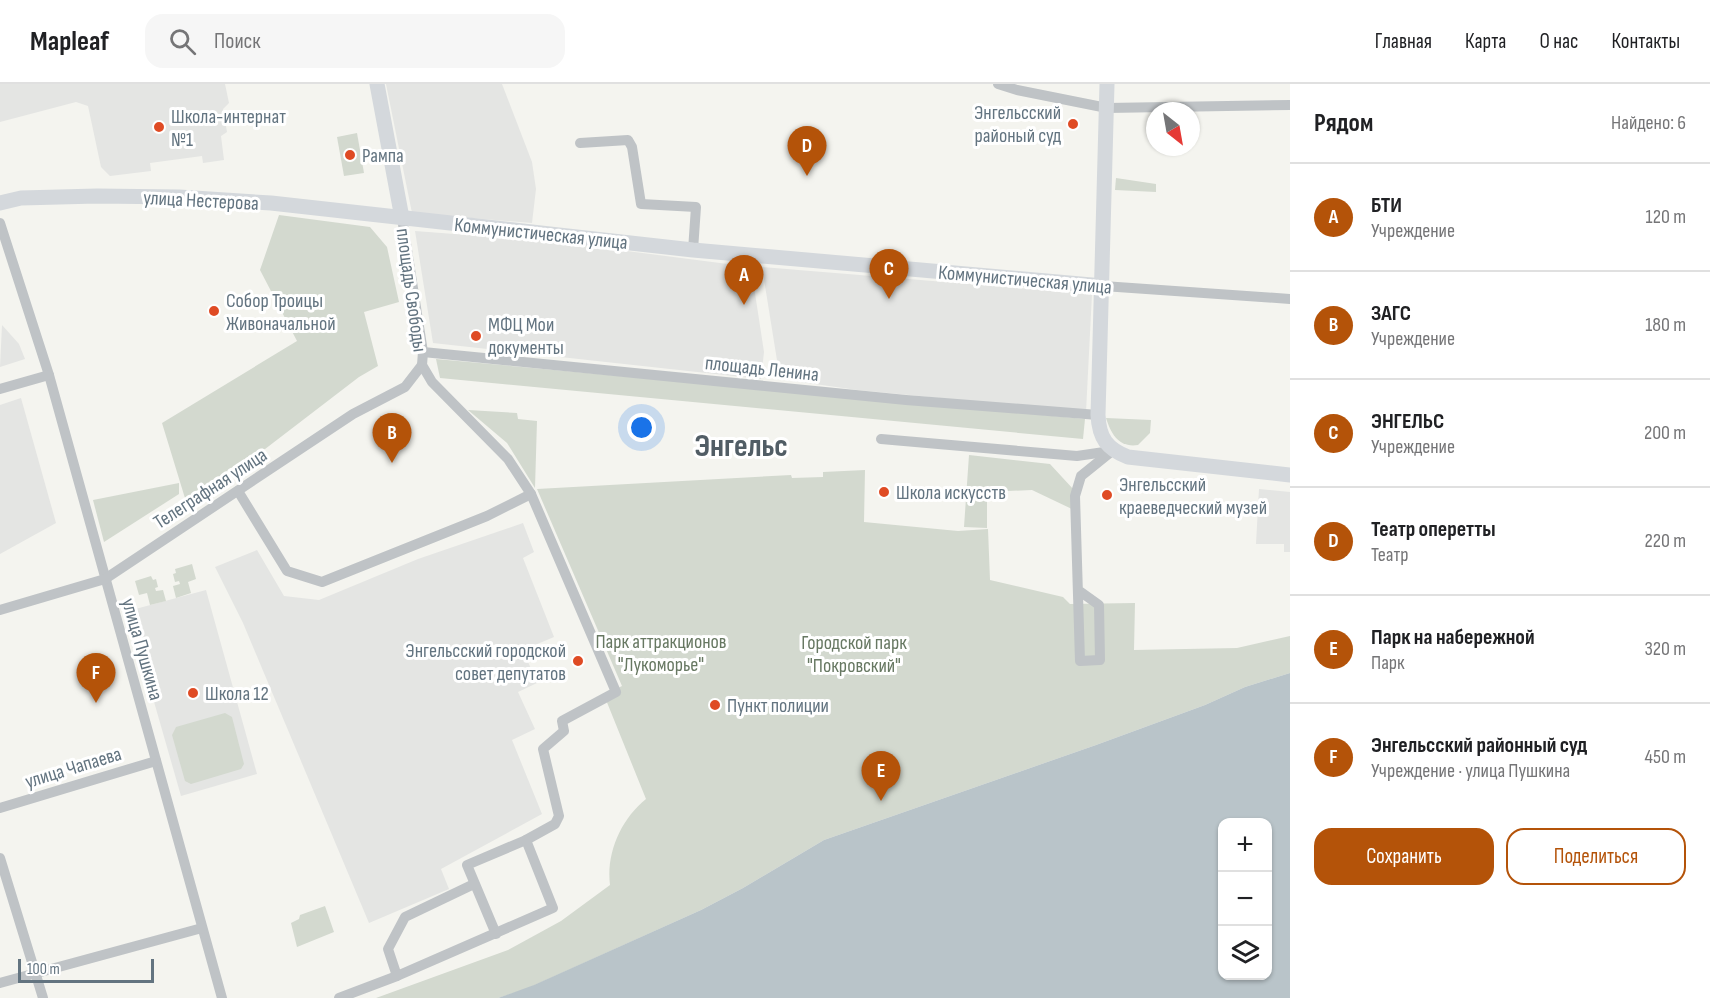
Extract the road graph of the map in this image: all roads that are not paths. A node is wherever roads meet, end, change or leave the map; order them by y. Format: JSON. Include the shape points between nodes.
{"nodes":[{"id":1,"x":377,"y":84,"type":"edge"},
{"id":2,"x":998,"y":84,"type":"edge"},
{"id":3,"x":1107,"y":84,"type":"edge"},
{"id":4,"x":1290,"y":105,"type":"edge"},
{"id":5,"x":1107,"y":108,"type":"junction"},
{"id":6,"x":580,"y":143,"type":"dead end"},
{"id":7,"x":0,"y":203,"type":"edge"},
{"id":8,"x":402,"y":218,"type":"junction"},
{"id":9,"x":0,"y":223,"type":"edge"},
{"id":10,"x":693,"y":250,"type":"junction"},
{"id":11,"x":1103,"y":286,"type":"junction"},
{"id":12,"x":1290,"y":299,"type":"edge"},
{"id":13,"x":423,"y":352,"type":"junction"},
{"id":14,"x":422,"y":365,"type":"junction"},
{"id":15,"x":49,"y":375,"type":"junction"},
{"id":16,"x":0,"y":390,"type":"edge"},
{"id":17,"x":1098,"y":415,"type":"junction"},
{"id":18,"x":881,"y":439,"type":"dead end"},
{"id":19,"x":1112,"y":451,"type":"junction"},
{"id":20,"x":1290,"y":475,"type":"edge"},
{"id":21,"x":238,"y":491,"type":"junction"},
{"id":22,"x":531,"y":494,"type":"junction"},
{"id":23,"x":105,"y":579,"type":"junction"},
{"id":24,"x":1078,"y":590,"type":"junction"},
{"id":25,"x":0,"y":610,"type":"edge"},
{"id":26,"x":156,"y":761,"type":"junction"},
{"id":27,"x":0,"y":808,"type":"edge"},
{"id":28,"x":526,"y":840,"type":"junction"},
{"id":29,"x":0,"y":858,"type":"edge"},
{"id":30,"x":474,"y":884,"type":"junction"},
{"id":31,"x":202,"y":928,"type":"junction"},
{"id":32,"x":496,"y":934,"type":"junction"},
{"id":33,"x":37,"y":971,"type":"junction"},
{"id":34,"x":397,"y":976,"type":"junction"},
{"id":35,"x":0,"y":983,"type":"edge"},
{"id":36,"x":43,"y":998,"type":"edge"},
{"id":37,"x":222,"y":998,"type":"edge"},
{"id":38,"x":339,"y":998,"type":"edge"}],
"edges":[{"from":1,"to":8,"type":"main road","name":"площадь Свободы"},
{"from":2,"to":5,"type":"street"},
{"from":3,"to":5,"type":"main road"},
{"from":4,"to":5,"type":"street"},
{"from":5,"to":11,"type":"main road"},
{"from":6,"to":10,"type":"street","via":[[628,140],[641,204],[696,207]]},
{"from":7,"to":8,"type":"main road","name":"улица Нестерова","via":[[21,198],[179,197]]},
{"from":8,"to":10,"type":"main road","name":"Коммунистическая улица"},
{"from":8,"to":13,"type":"street","name":"площадь Свободы"},
{"from":9,"to":15,"type":"street","name":"улица Пушкина"},
{"from":10,"to":11,"type":"main road","name":"Коммунистическая улица"},
{"from":11,"to":12,"type":"street","name":"Коммунистическая улица"},
{"from":11,"to":17,"type":"main road"},
{"from":13,"to":14,"type":"street","name":"площадь Свободы"},
{"from":13,"to":17,"type":"street","name":"площадь Ленина","via":[[894,399]]},
{"from":14,"to":21,"type":"street","name":"Телеграфная улица","via":[[405,387],[353,414]]},
{"from":14,"to":22,"type":"street","name":"площадь Свободы","via":[[432,382],[508,459]]},
{"from":15,"to":16,"type":"street"},
{"from":15,"to":23,"type":"street","name":"улица Пушкина"},
{"from":17,"to":19,"type":"main road","via":[[1099,428]]},
{"from":18,"to":19,"type":"street","via":[[1077,456]]},
{"from":19,"to":20,"type":"main road","via":[[1140,459]]},
{"from":19,"to":24,"type":"street","via":[[1081,476],[1075,496]]},
{"from":21,"to":22,"type":"street","via":[[286,571],[322,582],[487,516]]},
{"from":21,"to":23,"type":"street","name":"Телеграфная улица"},
{"from":22,"to":28,"type":"street","name":"площадь Свободы","via":[[616,692],[562,721],[564,731],[543,749],[559,816],[555,824]]},
{"from":23,"to":25,"type":"street","name":"Телеграфная улица"},
{"from":23,"to":26,"type":"street","name":"улица Пушкина"},
{"from":24,"to":24,"type":"street","via":[[1099,605],[1100,660],[1080,661]]},
{"from":26,"to":27,"type":"street","name":"улица Чапаева"},
{"from":26,"to":31,"type":"street","name":"улица Пушкина"},
{"from":28,"to":30,"type":"street","via":[[467,866]]},
{"from":28,"to":32,"type":"street","via":[[553,908]]},
{"from":29,"to":33,"type":"street"},
{"from":30,"to":32,"type":"street"},
{"from":30,"to":34,"type":"street","via":[[405,917],[388,949]]},
{"from":31,"to":33,"type":"street"},
{"from":31,"to":37,"type":"street","name":"улица Пушкина"},
{"from":32,"to":34,"type":"street"},
{"from":33,"to":35,"type":"street"},
{"from":33,"to":36,"type":"street"},
{"from":34,"to":38,"type":"street"}]}
